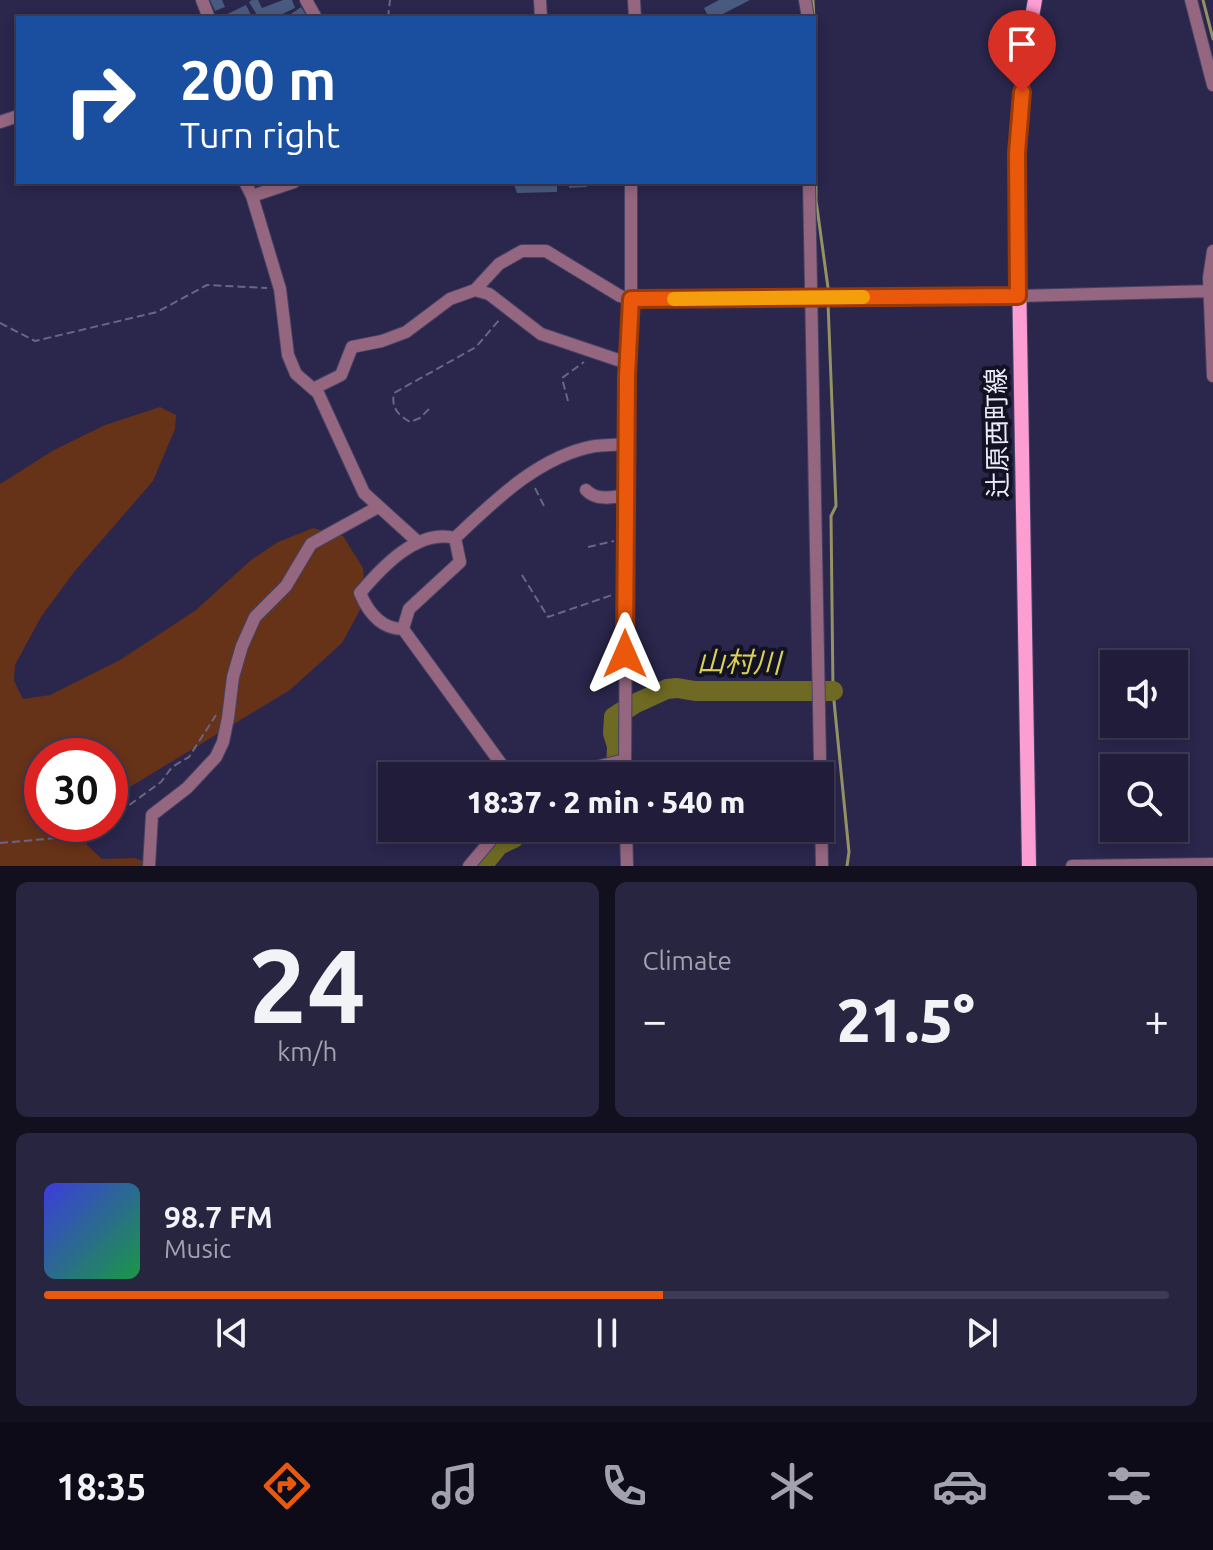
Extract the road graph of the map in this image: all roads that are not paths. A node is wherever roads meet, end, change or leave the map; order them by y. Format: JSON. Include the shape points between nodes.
{"nodes":[{"id":1,"x":1035,"y":0,"type":"edge"},
{"id":2,"x":1191,"y":0,"type":"edge"},
{"id":3,"x":1213,"y":85,"type":"edge"},
{"id":4,"x":246,"y":184,"type":"edge"},
{"id":5,"x":288,"y":184,"type":"edge"},
{"id":6,"x":631,"y":184,"type":"edge"},
{"id":7,"x":809,"y":184,"type":"edge"},
{"id":8,"x":252,"y":196,"type":"junction"},
{"id":9,"x":1213,"y":251,"type":"edge"},
{"id":10,"x":475,"y":290,"type":"junction"},
{"id":11,"x":1211,"y":291,"type":"edge"},
{"id":12,"x":1018,"y":296,"type":"junction"},
{"id":13,"x":811,"y":298,"type":"junction"},
{"id":14,"x":631,"y":299,"type":"junction"},
{"id":15,"x":627,"y":363,"type":"junction"},
{"id":16,"x":1213,"y":376,"type":"edge"},
{"id":17,"x":313,"y":389,"type":"junction"},
{"id":18,"x":626,"y":444,"type":"junction"},
{"id":19,"x":586,"y":490,"type":"dead end"},
{"id":20,"x":627,"y":494,"type":"junction"},
{"id":21,"x":378,"y":507,"type":"junction"},
{"id":22,"x":455,"y":538,"type":"junction"},
{"id":23,"x":418,"y":542,"type":"junction"},
{"id":24,"x":403,"y":629,"type":"junction"},
{"id":25,"x":625,"y":760,"type":"joint"},
{"id":26,"x":500,"y":762,"type":"edge"},
{"id":27,"x":617,"y":762,"type":"edge"},
{"id":28,"x":489,"y":842,"type":"edge"},
{"id":29,"x":626,"y":842,"type":"edge"},
{"id":30,"x":1213,"y":864,"type":"edge"},
{"id":31,"x":149,"y":866,"type":"edge"},
{"id":32,"x":469,"y":866,"type":"edge"},
{"id":33,"x":627,"y":866,"type":"edge"},
{"id":34,"x":822,"y":866,"type":"edge"},
{"id":35,"x":1029,"y":866,"type":"edge"},
{"id":36,"x":1072,"y":866,"type":"edge"}],
"edges":[{"from":1,"to":12,"type":"main road","name":"辻原西町線","via":[[1017,153]]},
{"from":2,"to":3,"type":"street"},
{"from":4,"to":8,"type":"street"},
{"from":5,"to":8,"type":"street"},
{"from":6,"to":14,"type":"street"},
{"from":7,"to":13,"type":"street"},
{"from":8,"to":17,"type":"street","via":[[280,289],[288,355],[296,374]]},
{"from":9,"to":11,"type":"street"},
{"from":10,"to":14,"type":"street","via":[[499,264],[522,251],[546,251]]},
{"from":10,"to":15,"type":"street","via":[[489,294],[541,334]]},
{"from":10,"to":17,"type":"street","via":[[450,299],[406,332],[352,347],[341,375]]},
{"from":11,"to":12,"type":"street"},
{"from":11,"to":16,"type":"street"},
{"from":12,"to":13,"type":"street"},
{"from":12,"to":35,"type":"main road","name":"辻原西町線"},
{"from":13,"to":14,"type":"street"},
{"from":13,"to":34,"type":"street"},
{"from":14,"to":15,"type":"street"},
{"from":15,"to":18,"type":"street"},
{"from":17,"to":21,"type":"street","via":[[364,493]]},
{"from":18,"to":20,"type":"street"},
{"from":18,"to":22,"type":"street","via":[[566,455],[484,508]]},
{"from":19,"to":20,"type":"street","via":[[599,498]]},
{"from":20,"to":25,"type":"street"},
{"from":21,"to":23,"type":"street"},
{"from":21,"to":31,"type":"street","via":[[311,544],[286,586],[255,617],[233,677],[223,742],[187,788],[152,815]]},
{"from":22,"to":23,"type":"street"},
{"from":22,"to":24,"type":"street","via":[[460,562],[409,609]]},
{"from":23,"to":24,"type":"street","via":[[360,593],[368,611],[391,629]]},
{"from":24,"to":26,"type":"street"},
{"from":25,"to":27,"type":"street"},
{"from":28,"to":32,"type":"street"},
{"from":29,"to":33,"type":"street"},
{"from":30,"to":36,"type":"street"}]}
